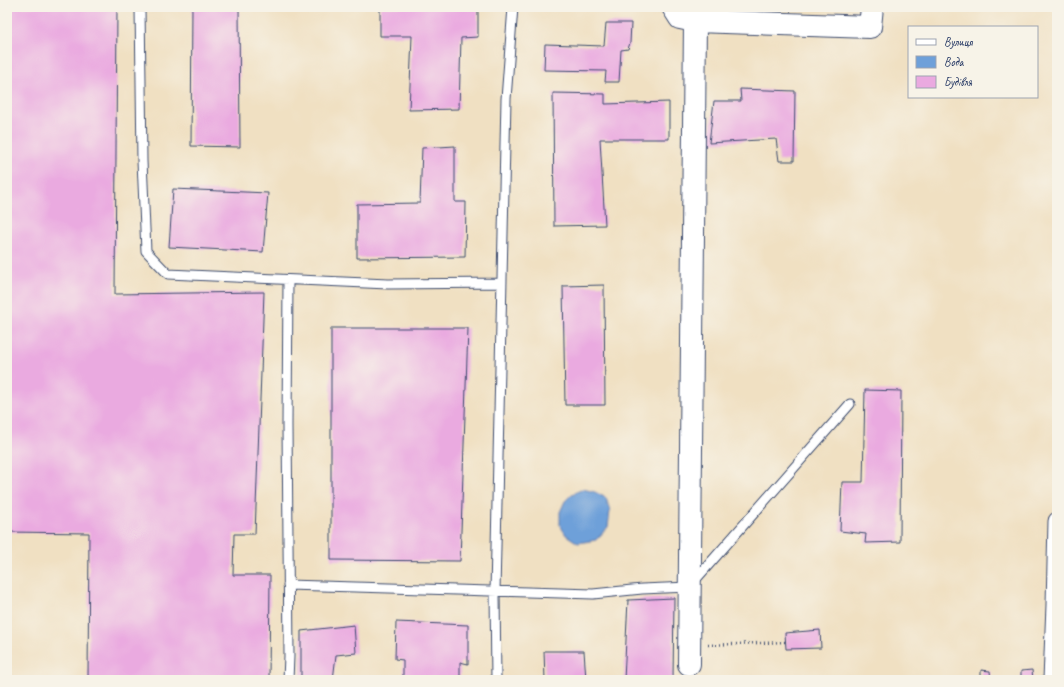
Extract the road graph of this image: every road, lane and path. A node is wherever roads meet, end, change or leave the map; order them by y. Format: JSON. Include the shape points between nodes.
{"nodes":[{"id":1,"x":140,"y":7,"type":"edge"},
{"id":2,"x":513,"y":7,"type":"edge"},
{"id":3,"x":673,"y":7,"type":"edge"},
{"id":4,"x":872,"y":7,"type":"edge"},
{"id":5,"x":695,"y":21,"type":"junction"},
{"id":6,"x":288,"y":280,"type":"junction"},
{"id":7,"x":502,"y":283,"type":"junction"},
{"id":8,"x":850,"y":404,"type":"dead end"},
{"id":9,"x":1057,"y":521,"type":"edge"},
{"id":10,"x":288,"y":585,"type":"junction"},
{"id":11,"x":690,"y":587,"type":"junction"},
{"id":12,"x":495,"y":592,"type":"junction"},
{"id":13,"x":786,"y":642,"type":"dead end"},
{"id":14,"x":689,"y":655,"type":"joint"},
{"id":15,"x":288,"y":680,"type":"edge"},
{"id":16,"x":496,"y":680,"type":"edge"},
{"id":17,"x":1052,"y":680,"type":"edge"}],
"edges":[{"from":1,"to":6,"type":"lane","via":[[146,251],[168,274]]},
{"from":2,"to":7,"type":"lane","via":[[506,99]]},
{"from":3,"to":5,"type":"street","via":[[680,18]]},
{"from":4,"to":5,"type":"street","via":[[870,27]]},
{"from":5,"to":11,"type":"street"},
{"from":6,"to":7,"type":"lane","via":[[388,284]]},
{"from":6,"to":10,"type":"lane"},
{"from":7,"to":12,"type":"lane"},
{"from":8,"to":11,"type":"lane"},
{"from":9,"to":17,"type":"street"},
{"from":10,"to":12,"type":"lane"},
{"from":10,"to":15,"type":"lane"},
{"from":11,"to":12,"type":"lane","via":[[593,594]]},
{"from":11,"to":14,"type":"street"},
{"from":12,"to":16,"type":"lane"},
{"from":13,"to":14,"type":"path"}]}
